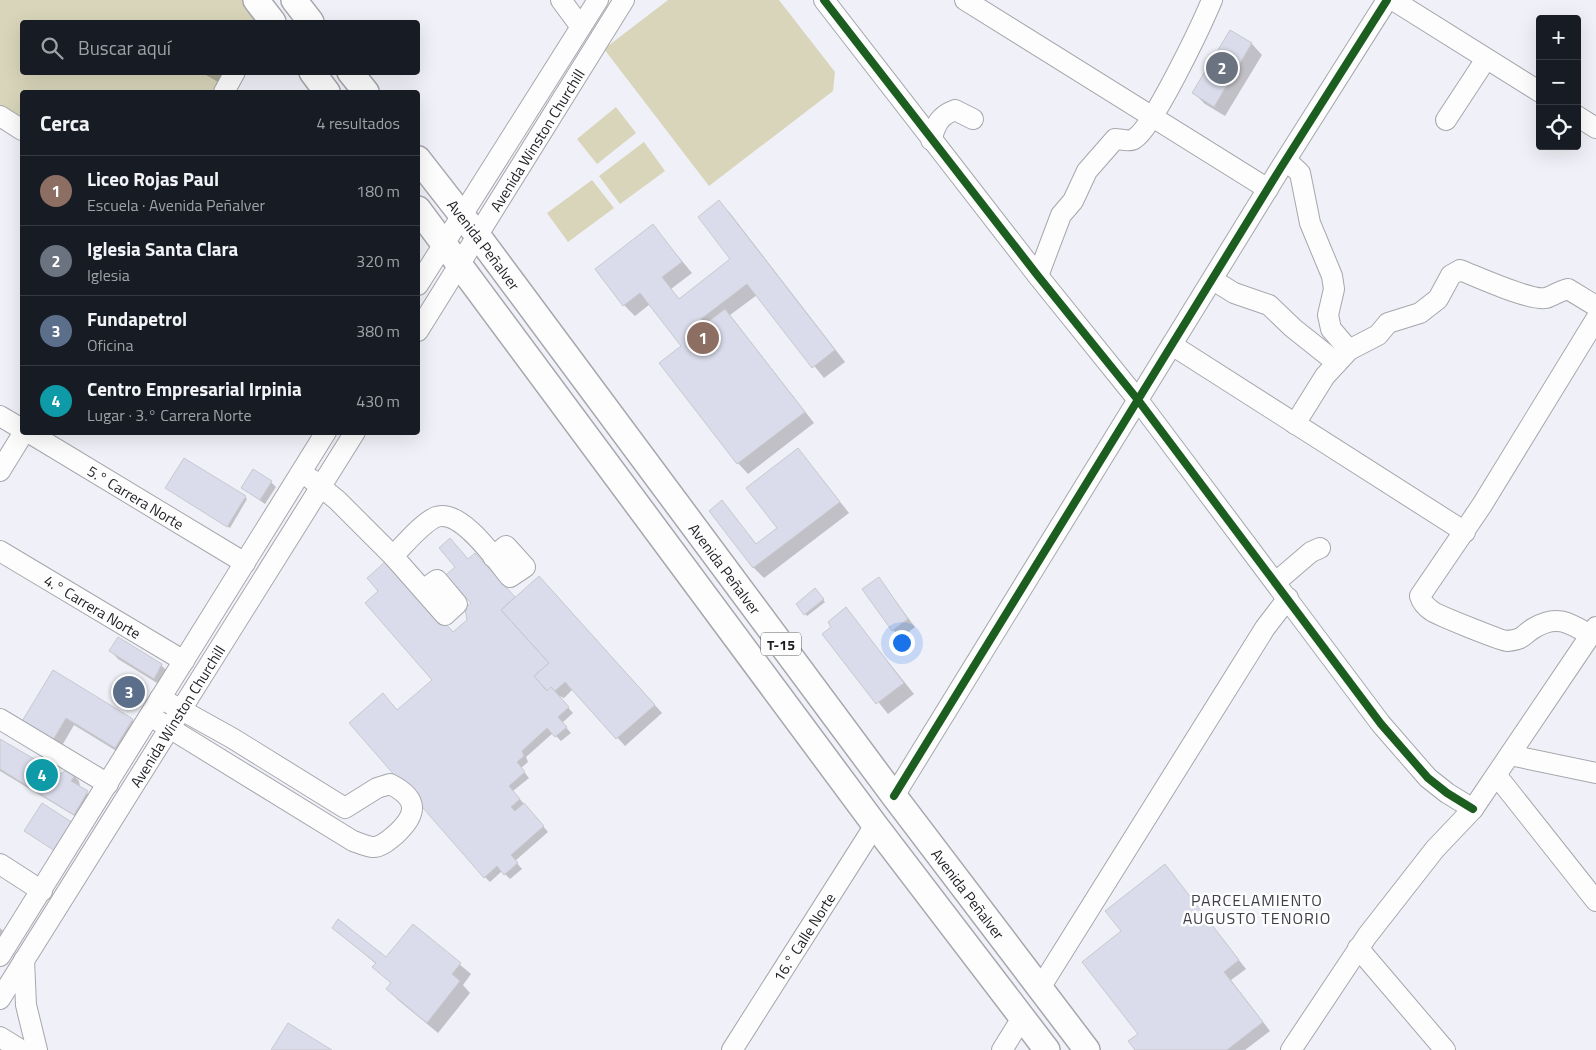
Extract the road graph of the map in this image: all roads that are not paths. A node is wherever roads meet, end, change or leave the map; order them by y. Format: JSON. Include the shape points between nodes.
{"nodes":[{"id":1,"x":294,"y":0,"type":"edge"},
{"id":2,"x":561,"y":0,"type":"edge"},
{"id":3,"x":598,"y":0,"type":"edge"},
{"id":4,"x":624,"y":0,"type":"edge"},
{"id":5,"x":824,"y":0,"type":"edge"},
{"id":6,"x":965,"y":0,"type":"edge"},
{"id":7,"x":1212,"y":0,"type":"edge"},
{"id":8,"x":1387,"y":0,"type":"edge"},
{"id":9,"x":1393,"y":0,"type":"edge"},
{"id":10,"x":309,"y":20,"type":"edge"},
{"id":11,"x":581,"y":27,"type":"junction"},
{"id":12,"x":1486,"y":59,"type":"junction"},
{"id":13,"x":234,"y":75,"type":"edge"},
{"id":14,"x":314,"y":75,"type":"edge"},
{"id":15,"x":352,"y":75,"type":"edge"},
{"id":16,"x":225,"y":90,"type":"edge"},
{"id":17,"x":326,"y":90,"type":"edge"},
{"id":18,"x":364,"y":90,"type":"edge"},
{"id":19,"x":1536,"y":90,"type":"edge"},
{"id":20,"x":0,"y":116,"type":"edge"},
{"id":21,"x":1152,"y":117,"type":"junction"},
{"id":22,"x":973,"y":119,"type":"dead end"},
{"id":23,"x":1581,"y":119,"type":"edge"},
{"id":24,"x":1446,"y":120,"type":"dead end"},
{"id":25,"x":1596,"y":128,"type":"edge"},
{"id":26,"x":20,"y":129,"type":"edge"},
{"id":27,"x":932,"y":140,"type":"junction"},
{"id":28,"x":1286,"y":160,"type":"junction"},
{"id":29,"x":420,"y":162,"type":"edge"},
{"id":30,"x":1268,"y":189,"type":"junction"},
{"id":31,"x":420,"y":212,"type":"edge"},
{"id":32,"x":462,"y":217,"type":"junction"},
{"id":33,"x":478,"y":236,"type":"junction"},
{"id":34,"x":444,"y":243,"type":"junction"},
{"id":35,"x":460,"y":265,"type":"junction"},
{"id":36,"x":1038,"y":276,"type":"junction"},
{"id":37,"x":1212,"y":280,"type":"junction"},
{"id":38,"x":420,"y":282,"type":"edge"},
{"id":39,"x":1596,"y":306,"type":"edge"},
{"id":40,"x":1596,"y":319,"type":"edge"},
{"id":41,"x":420,"y":328,"type":"edge"},
{"id":42,"x":1172,"y":345,"type":"junction"},
{"id":43,"x":1343,"y":356,"type":"junction"},
{"id":44,"x":1138,"y":400,"type":"junction"},
{"id":45,"x":0,"y":416,"type":"edge"},
{"id":46,"x":1295,"y":424,"type":"junction"},
{"id":47,"x":20,"y":429,"type":"edge"},
{"id":48,"x":21,"y":435,"type":"edge"},
{"id":49,"x":33,"y":435,"type":"edge"},
{"id":50,"x":324,"y":435,"type":"edge"},
{"id":51,"x":352,"y":435,"type":"edge"},
{"id":52,"x":0,"y":471,"type":"edge"},
{"id":53,"x":301,"y":472,"type":"junction"},
{"id":54,"x":322,"y":486,"type":"junction"},
{"id":55,"x":1465,"y":532,"type":"junction"},
{"id":56,"x":1320,"y":548,"type":"dead end"},
{"id":57,"x":0,"y":551,"type":"edge"},
{"id":58,"x":392,"y":556,"type":"junction"},
{"id":59,"x":494,"y":557,"type":"dead end"},
{"id":60,"x":245,"y":563,"type":"junction"},
{"id":61,"x":423,"y":590,"type":"dead end"},
{"id":62,"x":1282,"y":590,"type":"junction"},
{"id":63,"x":1593,"y":631,"type":"edge"},
{"id":64,"x":184,"y":661,"type":"junction"},
{"id":65,"x":160,"y":698,"type":"junction"},
{"id":66,"x":182,"y":710,"type":"junction"},
{"id":67,"x":150,"y":716,"type":"junction"},
{"id":68,"x":0,"y":719,"type":"edge"},
{"id":69,"x":170,"y":729,"type":"junction"},
{"id":70,"x":232,"y":738,"type":"junction"},
{"id":71,"x":1510,"y":755,"type":"junction"},
{"id":72,"x":220,"y":758,"type":"junction"},
{"id":73,"x":1596,"y":773,"type":"edge"},
{"id":74,"x":1497,"y":776,"type":"junction"},
{"id":75,"x":108,"y":784,"type":"junction"},
{"id":76,"x":311,"y":786,"type":"junction"},
{"id":77,"x":894,"y":796,"type":"junction"},
{"id":78,"x":299,"y":807,"type":"junction"},
{"id":79,"x":345,"y":808,"type":"junction"},
{"id":80,"x":1473,"y":809,"type":"junction"},
{"id":81,"x":875,"y":825,"type":"junction"},
{"id":82,"x":353,"y":841,"type":"junction"},
{"id":83,"x":0,"y":864,"type":"edge"},
{"id":84,"x":42,"y":891,"type":"junction"},
{"id":85,"x":1596,"y":902,"type":"edge"},
{"id":86,"x":1358,"y":948,"type":"junction"},
{"id":87,"x":0,"y":956,"type":"edge"},
{"id":88,"x":24,"y":960,"type":"junction"},
{"id":89,"x":1040,"y":988,"type":"junction"},
{"id":90,"x":0,"y":999,"type":"edge"},
{"id":91,"x":1022,"y":1018,"type":"junction"},
{"id":92,"x":0,"y":1037,"type":"edge"},
{"id":93,"x":21,"y":1050,"type":"edge"},
{"id":94,"x":37,"y":1050,"type":"edge"},
{"id":95,"x":732,"y":1050,"type":"edge"},
{"id":96,"x":1002,"y":1050,"type":"edge"},
{"id":97,"x":1047,"y":1050,"type":"edge"},
{"id":98,"x":1087,"y":1050,"type":"edge"},
{"id":99,"x":1291,"y":1050,"type":"edge"},
{"id":100,"x":1445,"y":1050,"type":"edge"}],
"edges":[{"from":1,"to":10,"type":"main road"},
{"from":2,"to":11,"type":"street"},
{"from":3,"to":11,"type":"street","name":"Avenida Winston Churchill"},
{"from":4,"to":33,"type":"street","name":"Avenida Winston Churchill"},
{"from":5,"to":27,"type":"street"},
{"from":6,"to":21,"type":"street"},
{"from":7,"to":21,"type":"street","via":[[1200,30]]},
{"from":8,"to":28,"type":"street"},
{"from":9,"to":12,"type":"street"},
{"from":11,"to":32,"type":"street","name":"Avenida Winston Churchill"},
{"from":12,"to":19,"type":"street"},
{"from":12,"to":24,"type":"street"},
{"from":13,"to":16,"type":"street"},
{"from":14,"to":17,"type":"main road"},
{"from":15,"to":18,"type":"main road"},
{"from":20,"to":26,"type":"street"},
{"from":21,"to":30,"type":"street"},
{"from":21,"to":36,"type":"street","via":[[1137,137],[1115,139],[1087,171],[1073,201],[1061,215]]},
{"from":22,"to":27,"type":"street","via":[[955,110],[944,114],[936,123]]},
{"from":23,"to":25,"type":"street"},
{"from":27,"to":36,"type":"street"},
{"from":28,"to":30,"type":"street"},
{"from":28,"to":43,"type":"street","via":[[1300,173],[1310,223],[1332,276],[1334,289],[1328,315]]},
{"from":29,"to":32,"type":"main road","name":"Avenida Peñalver","number":"T-15"},
{"from":30,"to":37,"type":"street"},
{"from":31,"to":34,"type":"main road","name":"Avenida Peñalver","number":"T-15"},
{"from":32,"to":33,"type":"main road","name":"Avenida Peñalver","number":"T-15"},
{"from":32,"to":34,"type":"street","name":"Avenida Winston Churchill"},
{"from":33,"to":35,"type":"street","name":"Avenida Winston Churchill"},
{"from":33,"to":77,"type":"main road","name":"Avenida Peñalver","number":"T-15"},
{"from":34,"to":35,"type":"main road","name":"Avenida Peñalver","number":"T-15"},
{"from":34,"to":38,"type":"street","name":"Avenida Winston Churchill"},
{"from":35,"to":41,"type":"street","name":"Avenida Winston Churchill"},
{"from":35,"to":81,"type":"main road","name":"Avenida Peñalver","number":"T-15"},
{"from":36,"to":44,"type":"street"},
{"from":37,"to":42,"type":"street"},
{"from":37,"to":43,"type":"street","via":[[1234,293],[1269,305],[1293,328]]},
{"from":39,"to":43,"type":"street","via":[[1568,289],[1557,291],[1548,298],[1538,298],[1460,270],[1451,275],[1438,299],[1420,313],[1388,323],[1378,335]]},
{"from":40,"to":55,"type":"street"},
{"from":42,"to":44,"type":"street"},
{"from":42,"to":46,"type":"street"},
{"from":43,"to":46,"type":"street","via":[[1325,376]]},
{"from":44,"to":62,"type":"street"},
{"from":44,"to":77,"type":"street"},
{"from":45,"to":47,"type":"street"},
{"from":46,"to":55,"type":"street"},
{"from":48,"to":52,"type":"street"},
{"from":49,"to":60,"type":"street","name":"5.° Carrera Norte"},
{"from":50,"to":53,"type":"street","name":"Avenida Winston Churchill"},
{"from":51,"to":54,"type":"street","name":"Avenida Winston Churchill"},
{"from":53,"to":54,"type":"street"},
{"from":53,"to":60,"type":"street","name":"Avenida Winston Churchill"},
{"from":54,"to":58,"type":"street"},
{"from":54,"to":66,"type":"street","name":"Avenida Winston Churchill"},
{"from":55,"to":63,"type":"street","via":[[1420,596],[1422,603],[1432,612],[1504,641],[1523,638],[1534,628],[1554,620],[1567,621]]},
{"from":56,"to":62,"type":"street","via":[[1311,552]]},
{"from":57,"to":64,"type":"street","name":"4.° Carrera Norte"},
{"from":58,"to":59,"type":"street","via":[[430,521],[450,516],[463,523]]},
{"from":58,"to":61,"type":"street"},
{"from":60,"to":64,"type":"street","name":"Avenida Winston Churchill"},
{"from":62,"to":80,"type":"street","via":[[1409,758],[1447,793]]},
{"from":62,"to":89,"type":"street","via":[[1266,628]]},
{"from":63,"to":71,"type":"street"},
{"from":64,"to":65,"type":"street","name":"Avenida Winston Churchill"},
{"from":65,"to":66,"type":"street"},
{"from":65,"to":67,"type":"street","name":"Avenida Winston Churchill"},
{"from":66,"to":69,"type":"street","name":"Avenida Winston Churchill"},
{"from":66,"to":70,"type":"street"},
{"from":67,"to":69,"type":"street"},
{"from":67,"to":75,"type":"street","name":"Avenida Winston Churchill"},
{"from":68,"to":75,"type":"street"},
{"from":69,"to":72,"type":"street"},
{"from":69,"to":88,"type":"street","name":"Avenida Winston Churchill"},
{"from":70,"to":72,"type":"street"},
{"from":70,"to":76,"type":"street"},
{"from":71,"to":73,"type":"street"},
{"from":71,"to":74,"type":"street"},
{"from":72,"to":78,"type":"street"},
{"from":74,"to":80,"type":"street"},
{"from":74,"to":85,"type":"street"},
{"from":75,"to":84,"type":"street","name":"Avenida Winston Churchill"},
{"from":76,"to":78,"type":"street"},
{"from":76,"to":79,"type":"street"},
{"from":77,"to":89,"type":"main road","name":"Avenida Peñalver","number":"T-15"},
{"from":78,"to":82,"type":"street"},
{"from":79,"to":82,"type":"street","via":[[346,832]]},
{"from":79,"to":82,"type":"street","via":[[377,788],[390,784],[402,790],[412,804],[409,822],[382,845],[373,847]]},
{"from":80,"to":86,"type":"street","via":[[1435,849]]},
{"from":81,"to":91,"type":"main road","name":"Avenida Peñalver","number":"T-15"},
{"from":81,"to":95,"type":"street","name":"16.° Calle Norte"},
{"from":83,"to":84,"type":"street"},
{"from":84,"to":87,"type":"street","name":"Avenida Winston Churchill"},
{"from":86,"to":99,"type":"street"},
{"from":86,"to":100,"type":"street"},
{"from":88,"to":90,"type":"street","name":"Avenida Winston Churchill"},
{"from":88,"to":94,"type":"street","via":[[26,1005]]},
{"from":89,"to":98,"type":"main road","name":"Avenida Peñalver","number":"T-15"},
{"from":91,"to":96,"type":"street"},
{"from":91,"to":97,"type":"main road","name":"Avenida Peñalver","number":"T-15"},
{"from":92,"to":93,"type":"street"}]}
